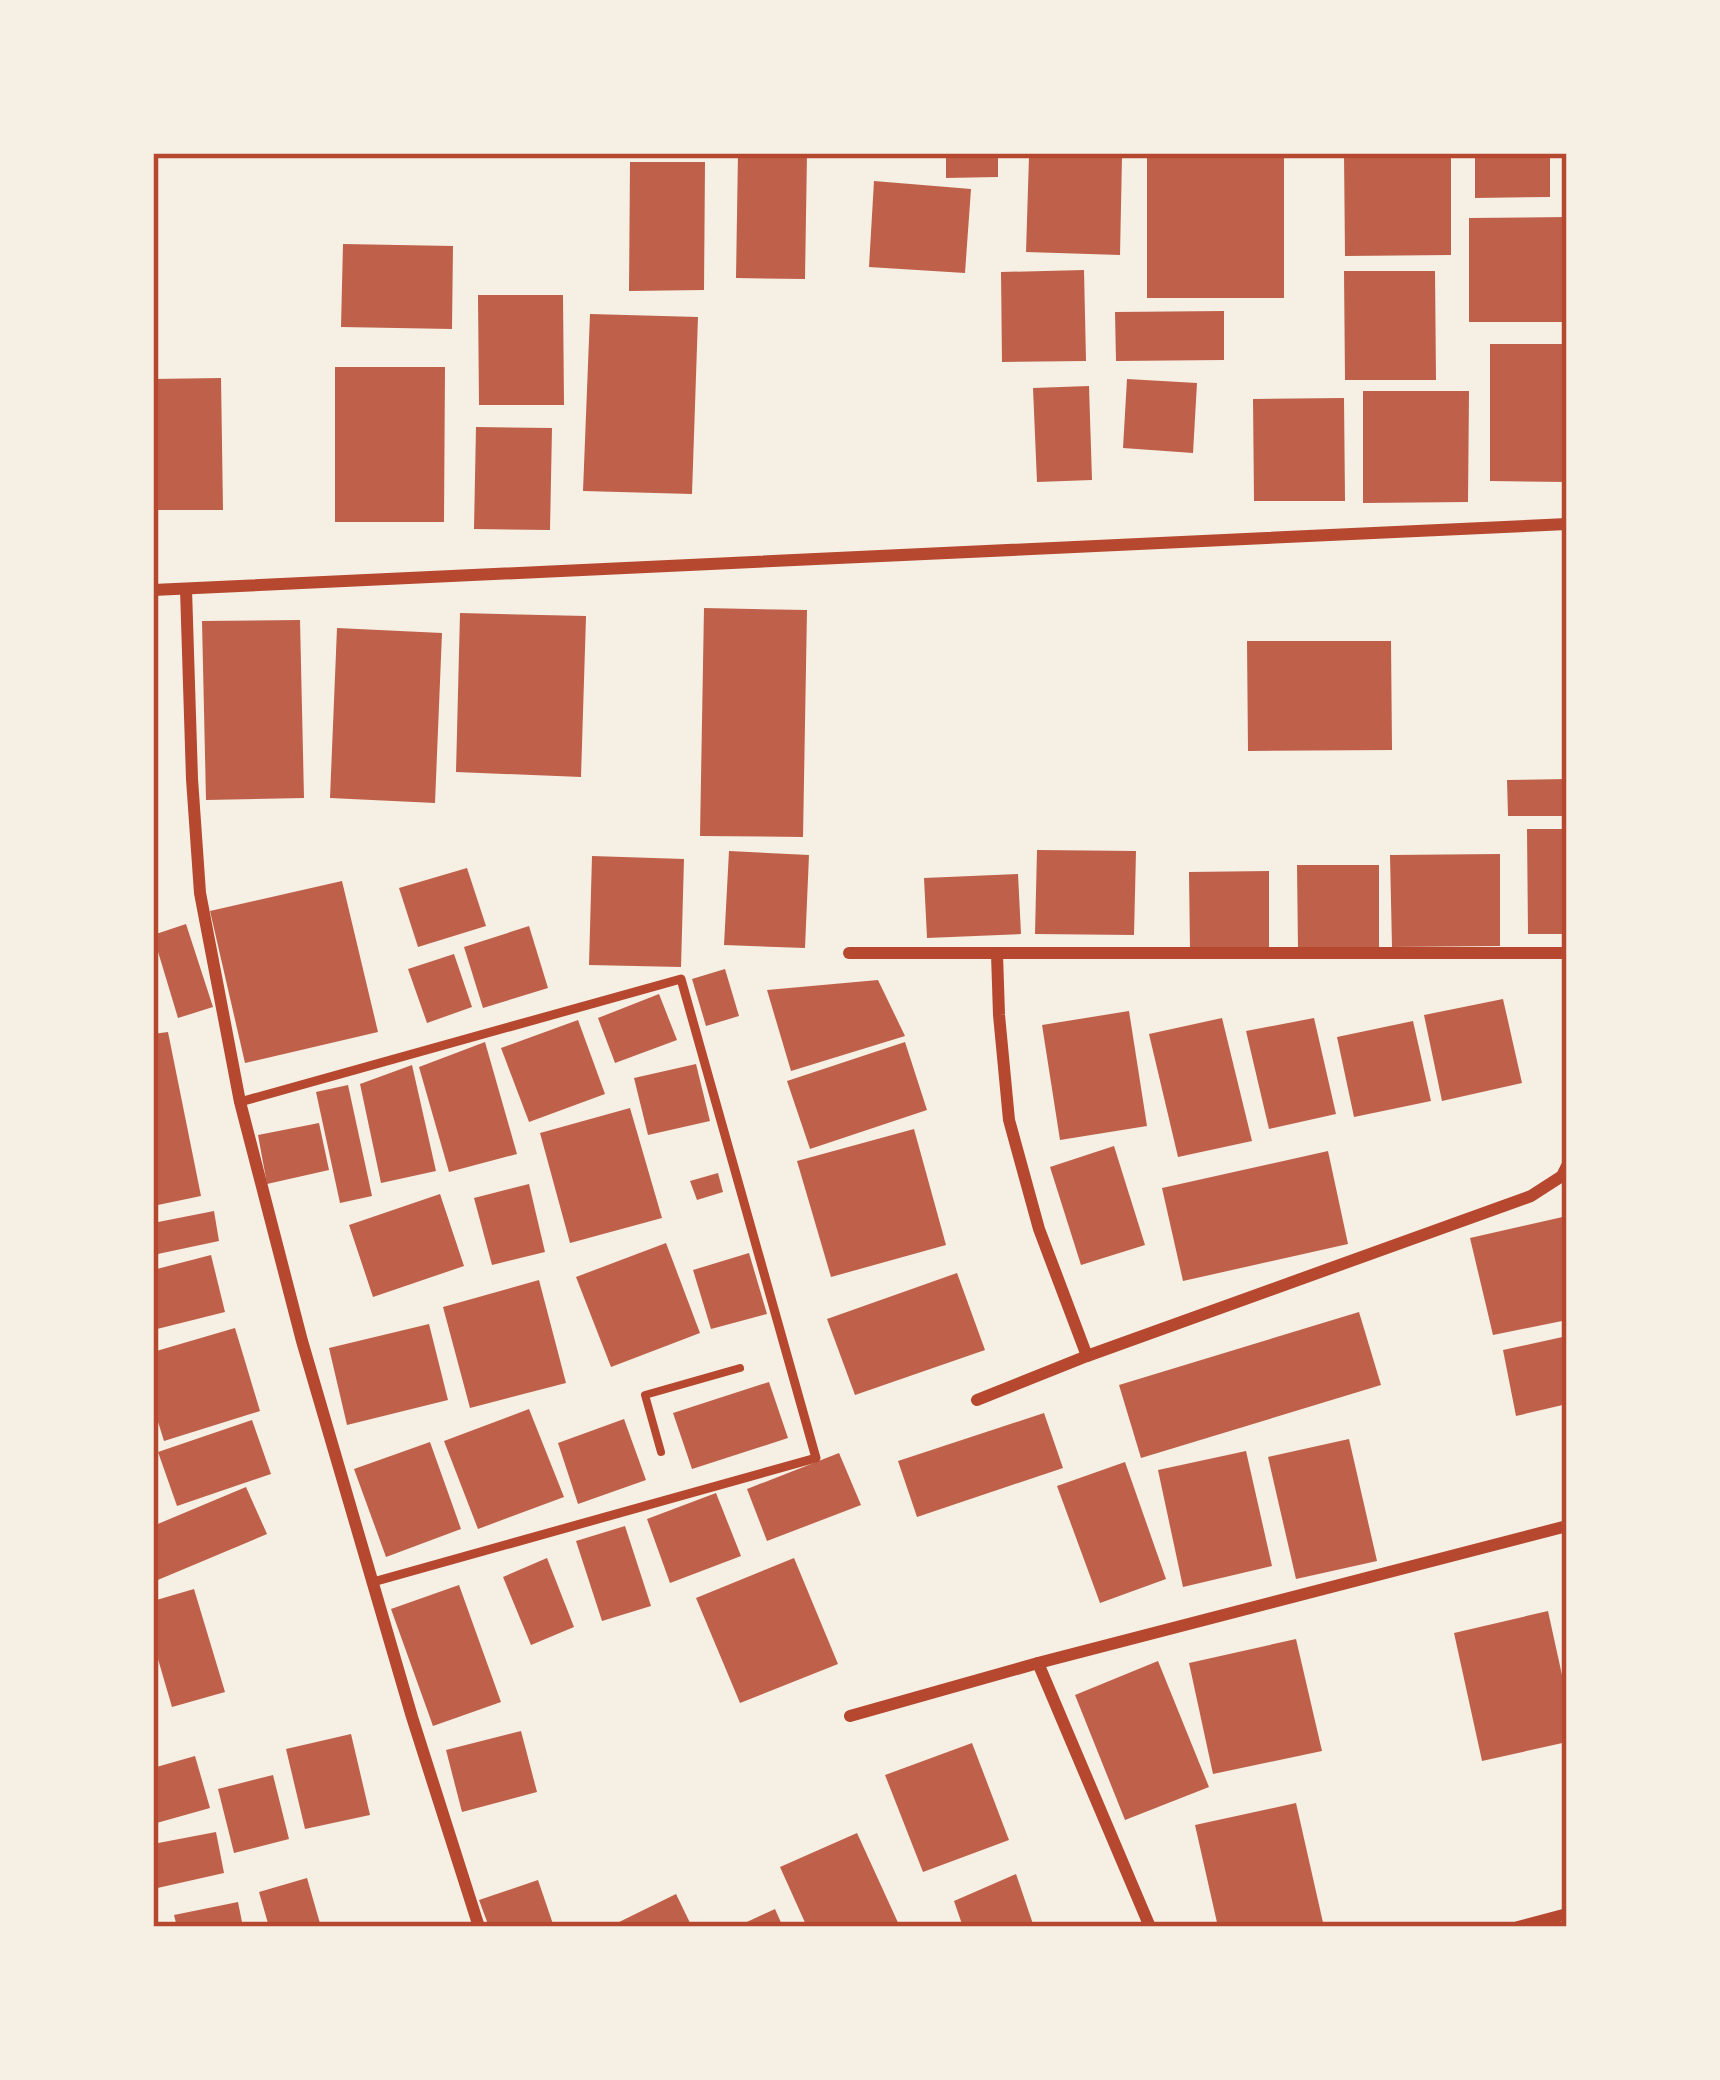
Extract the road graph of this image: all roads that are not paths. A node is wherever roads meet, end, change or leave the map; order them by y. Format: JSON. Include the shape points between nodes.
{"nodes":[{"id":1,"x":1567,"y":524,"type":"edge"},
{"id":2,"x":186,"y":589,"type":"junction"},
{"id":3,"x":153,"y":590,"type":"edge"},
{"id":4,"x":849,"y":953,"type":"dead end"},
{"id":5,"x":1567,"y":953,"type":"edge"},
{"id":6,"x":998,"y":955,"type":"junction"},
{"id":7,"x":240,"y":1102,"type":"junction"},
{"id":8,"x":1567,"y":1166,"type":"edge"},
{"id":9,"x":1087,"y":1356,"type":"junction"},
{"id":10,"x":977,"y":1400,"type":"dead end"},
{"id":11,"x":1567,"y":1526,"type":"edge"},
{"id":12,"x":373,"y":1582,"type":"junction"},
{"id":13,"x":1038,"y":1663,"type":"junction"},
{"id":14,"x":850,"y":1716,"type":"dead end"},
{"id":15,"x":1567,"y":1914,"type":"edge"},
{"id":16,"x":479,"y":1927,"type":"edge"},
{"id":17,"x":1150,"y":1927,"type":"edge"},
{"id":18,"x":1518,"y":1927,"type":"edge"}],
"edges":[{"from":1,"to":2,"type":"street"},
{"from":2,"to":3,"type":"street"},
{"from":2,"to":7,"type":"street","via":[[200,893]]},
{"from":4,"to":6,"type":"street"},
{"from":5,"to":6,"type":"street"},
{"from":6,"to":9,"type":"street","via":[[1009,1120]]},
{"from":7,"to":12,"type":"street"},
{"from":7,"to":12,"type":"lane","via":[[681,979],[788,1354],[816,1458]]},
{"from":8,"to":9,"type":"street","via":[[1531,1196]]},
{"from":9,"to":10,"type":"street"},
{"from":11,"to":13,"type":"street"},
{"from":12,"to":16,"type":"street"},
{"from":13,"to":14,"type":"street"},
{"from":13,"to":17,"type":"street"},
{"from":15,"to":18,"type":"street"}]}
